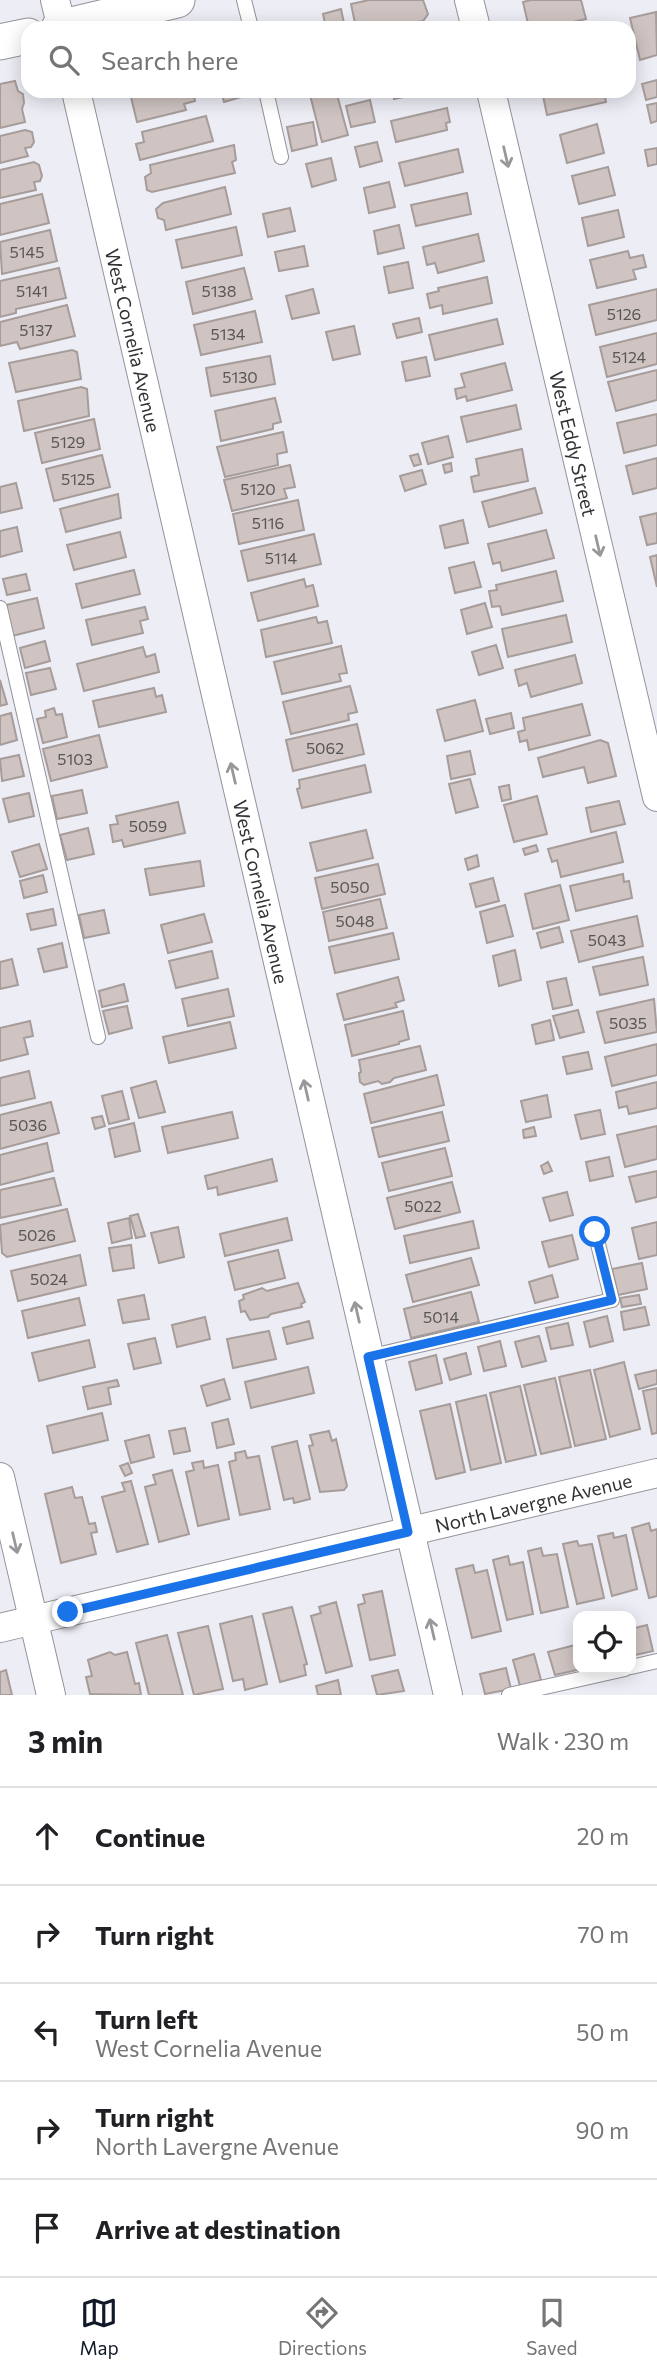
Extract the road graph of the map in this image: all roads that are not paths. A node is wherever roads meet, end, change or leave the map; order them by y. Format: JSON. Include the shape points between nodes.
{"nodes":[{"id":1,"x":55,"y":0,"type":"edge"},
{"id":2,"x":177,"y":0,"type":"edge"},
{"id":3,"x":244,"y":0,"type":"edge"},
{"id":4,"x":469,"y":0,"type":"edge"},
{"id":5,"x":60,"y":21,"type":"edge"},
{"id":6,"x":90,"y":21,"type":"edge"},
{"id":7,"x":249,"y":21,"type":"edge"},
{"id":8,"x":474,"y":21,"type":"edge"},
{"id":9,"x":21,"y":38,"type":"edge"},
{"id":10,"x":0,"y":42,"type":"edge"},
{"id":11,"x":78,"y":98,"type":"edge"},
{"id":12,"x":268,"y":98,"type":"edge"},
{"id":13,"x":493,"y":98,"type":"edge"},
{"id":14,"x":281,"y":157,"type":"dead end"},
{"id":15,"x":0,"y":608,"type":"edge"},
{"id":16,"x":657,"y":797,"type":"edge"},
{"id":17,"x":98,"y":1037,"type":"dead end"},
{"id":18,"x":595,"y":1232,"type":"dead end"},
{"id":19,"x":368,"y":1357,"type":"junction"},
{"id":20,"x":657,"y":1473,"type":"edge"},
{"id":21,"x":0,"y":1477,"type":"edge"},
{"id":22,"x":408,"y":1532,"type":"junction"},
{"id":23,"x":34,"y":1620,"type":"junction"},
{"id":24,"x":0,"y":1628,"type":"edge"},
{"id":25,"x":657,"y":1661,"type":"edge"},
{"id":26,"x":636,"y":1666,"type":"edge"},
{"id":27,"x":603,"y":1674,"type":"edge"},
{"id":28,"x":51,"y":1695,"type":"edge"},
{"id":29,"x":448,"y":1695,"type":"edge"},
{"id":30,"x":509,"y":1695,"type":"edge"}],
"edges":[{"from":1,"to":5,"type":"street"},
{"from":2,"to":6,"type":"street"},
{"from":3,"to":7,"type":"lane"},
{"from":4,"to":8,"type":"street"},
{"from":9,"to":10,"type":"street"},
{"from":19,"to":11,"type":"street","name":"West Cornelia Avenue","one_way":true},
{"from":12,"to":14,"type":"lane"},
{"from":13,"to":16,"type":"street","name":"West Eddy Street","one_way":true},
{"from":15,"to":17,"type":"lane"},
{"from":18,"to":19,"type":"lane","via":[[612,1300]]},
{"from":19,"to":22,"type":"street","name":"West Cornelia Avenue"},
{"from":20,"to":22,"type":"street","name":"North Lavergne Avenue"},
{"from":21,"to":23,"type":"street","one_way":true},
{"from":22,"to":23,"type":"street","name":"North Lavergne Avenue"},
{"from":29,"to":22,"type":"street","name":"West Cornelia Avenue","one_way":true},
{"from":23,"to":24,"type":"street","name":"North Lavergne Avenue"},
{"from":23,"to":28,"type":"street"},
{"from":25,"to":26,"type":"lane"},
{"from":27,"to":30,"type":"lane"}]}
